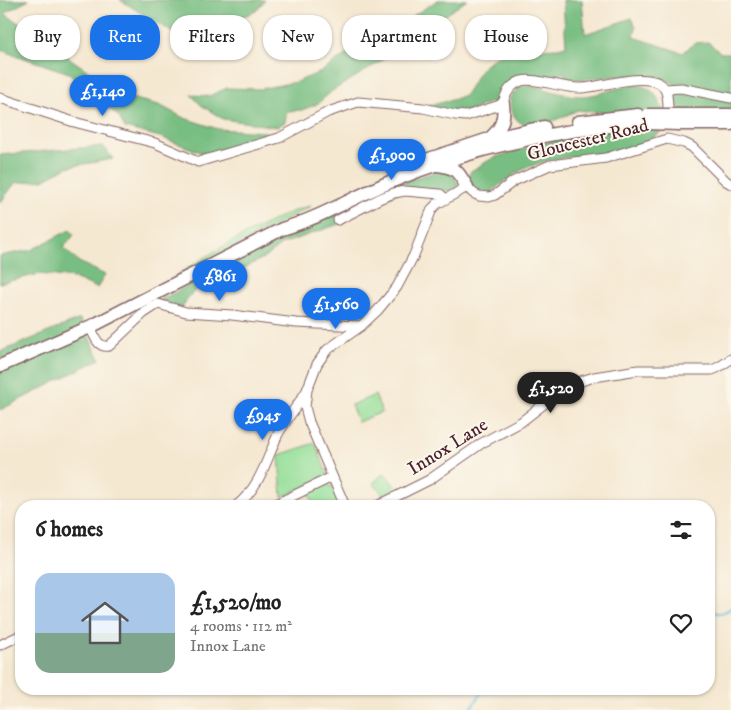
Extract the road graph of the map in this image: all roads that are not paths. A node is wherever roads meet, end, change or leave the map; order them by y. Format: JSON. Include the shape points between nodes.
{"nodes":[{"id":1,"x":665,"y":89,"type":"junction"},
{"id":2,"x":0,"y":98,"type":"edge"},
{"id":3,"x":731,"y":98,"type":"edge"},
{"id":4,"x":504,"y":110,"type":"junction"},
{"id":5,"x":731,"y":115,"type":"edge"},
{"id":6,"x":648,"y":119,"type":"junction"},
{"id":7,"x":673,"y":119,"type":"junction"},
{"id":8,"x":731,"y":124,"type":"edge"},
{"id":9,"x":526,"y":131,"type":"junction"},
{"id":10,"x":667,"y":140,"type":"junction"},
{"id":11,"x":486,"y":145,"type":"junction"},
{"id":12,"x":436,"y":165,"type":"junction"},
{"id":13,"x":731,"y":184,"type":"edge"},
{"id":14,"x":466,"y":185,"type":"junction"},
{"id":15,"x":446,"y":199,"type":"junction"},
{"id":16,"x":338,"y":220,"type":"dead end"},
{"id":17,"x":282,"y":229,"type":"junction"},
{"id":18,"x":338,"y":326,"type":"junction"},
{"id":19,"x":361,"y":326,"type":"junction"},
{"id":20,"x":90,"y":327,"type":"junction"},
{"id":21,"x":337,"y":344,"type":"junction"},
{"id":22,"x":731,"y":359,"type":"edge"},
{"id":23,"x":0,"y":366,"type":"edge"},
{"id":24,"x":307,"y":390,"type":"junction"},
{"id":25,"x":332,"y":477,"type":"junction"},
{"id":26,"x":243,"y":500,"type":"edge"},
{"id":27,"x":284,"y":500,"type":"edge"},
{"id":28,"x":342,"y":500,"type":"edge"},
{"id":29,"x":389,"y":500,"type":"edge"},
{"id":30,"x":15,"y":638,"type":"edge"},
{"id":31,"x":0,"y":645,"type":"edge"}],
"edges":[{"from":1,"to":3,"type":"street","via":[[681,88]]},
{"from":1,"to":4,"type":"street","via":[[658,82],[644,80],[584,88],[523,80],[507,91]]},
{"from":1,"to":7,"type":"street","name":"Gloucester Road"},
{"from":2,"to":4,"type":"street","via":[[155,143],[198,162],[279,138],[328,112],[358,102],[423,108],[455,116]]},
{"from":4,"to":9,"type":"highway","via":[[519,128]]},
{"from":4,"to":11,"type":"highway","via":[[502,125]]},
{"from":5,"to":7,"type":"highway"},
{"from":6,"to":7,"type":"highway","bridge":true},
{"from":6,"to":9,"type":"highway","via":[[610,117]]},
{"from":6,"to":11,"type":"highway"},
{"from":7,"to":8,"type":"highway"},
{"from":7,"to":10,"type":"street","name":"Gloucester Road"},
{"from":9,"to":11,"type":"highway"},
{"from":10,"to":13,"type":"street","name":"Gloucester Road","via":[[684,142],[692,147]]},
{"from":10,"to":14,"type":"street","name":"Gloucester Road","via":[[606,158],[550,165],[514,181],[489,197],[473,193]]},
{"from":11,"to":12,"type":"highway"},
{"from":11,"to":14,"type":"highway","via":[[468,164]]},
{"from":11,"to":17,"type":"highway","via":[[439,155],[388,174],[297,217]]},
{"from":12,"to":14,"type":"highway","via":[[455,169]]},
{"from":12,"to":17,"type":"highway"},
{"from":14,"to":15,"type":"street"},
{"from":15,"to":16,"type":"street","via":[[440,194],[394,193]]},
{"from":15,"to":19,"type":"street","via":[[432,209],[397,287]]},
{"from":17,"to":20,"type":"highway"},
{"from":18,"to":19,"type":"street"},
{"from":18,"to":20,"type":"street","via":[[186,312],[158,304],[109,346],[99,344]]},
{"from":18,"to":21,"type":"street"},
{"from":19,"to":21,"type":"street"},
{"from":20,"to":23,"type":"highway"},
{"from":21,"to":24,"type":"street","via":[[322,357]]},
{"from":22,"to":29,"type":"street","name":"Innox Lane","via":[[712,370],[638,370],[578,382],[430,480]]},
{"from":24,"to":25,"type":"street","via":[[305,407],[309,422]]},
{"from":24,"to":26,"type":"street","via":[[279,433],[257,484]]},
{"from":25,"to":27,"type":"street"},
{"from":25,"to":28,"type":"street"},
{"from":30,"to":31,"type":"street"}]}
